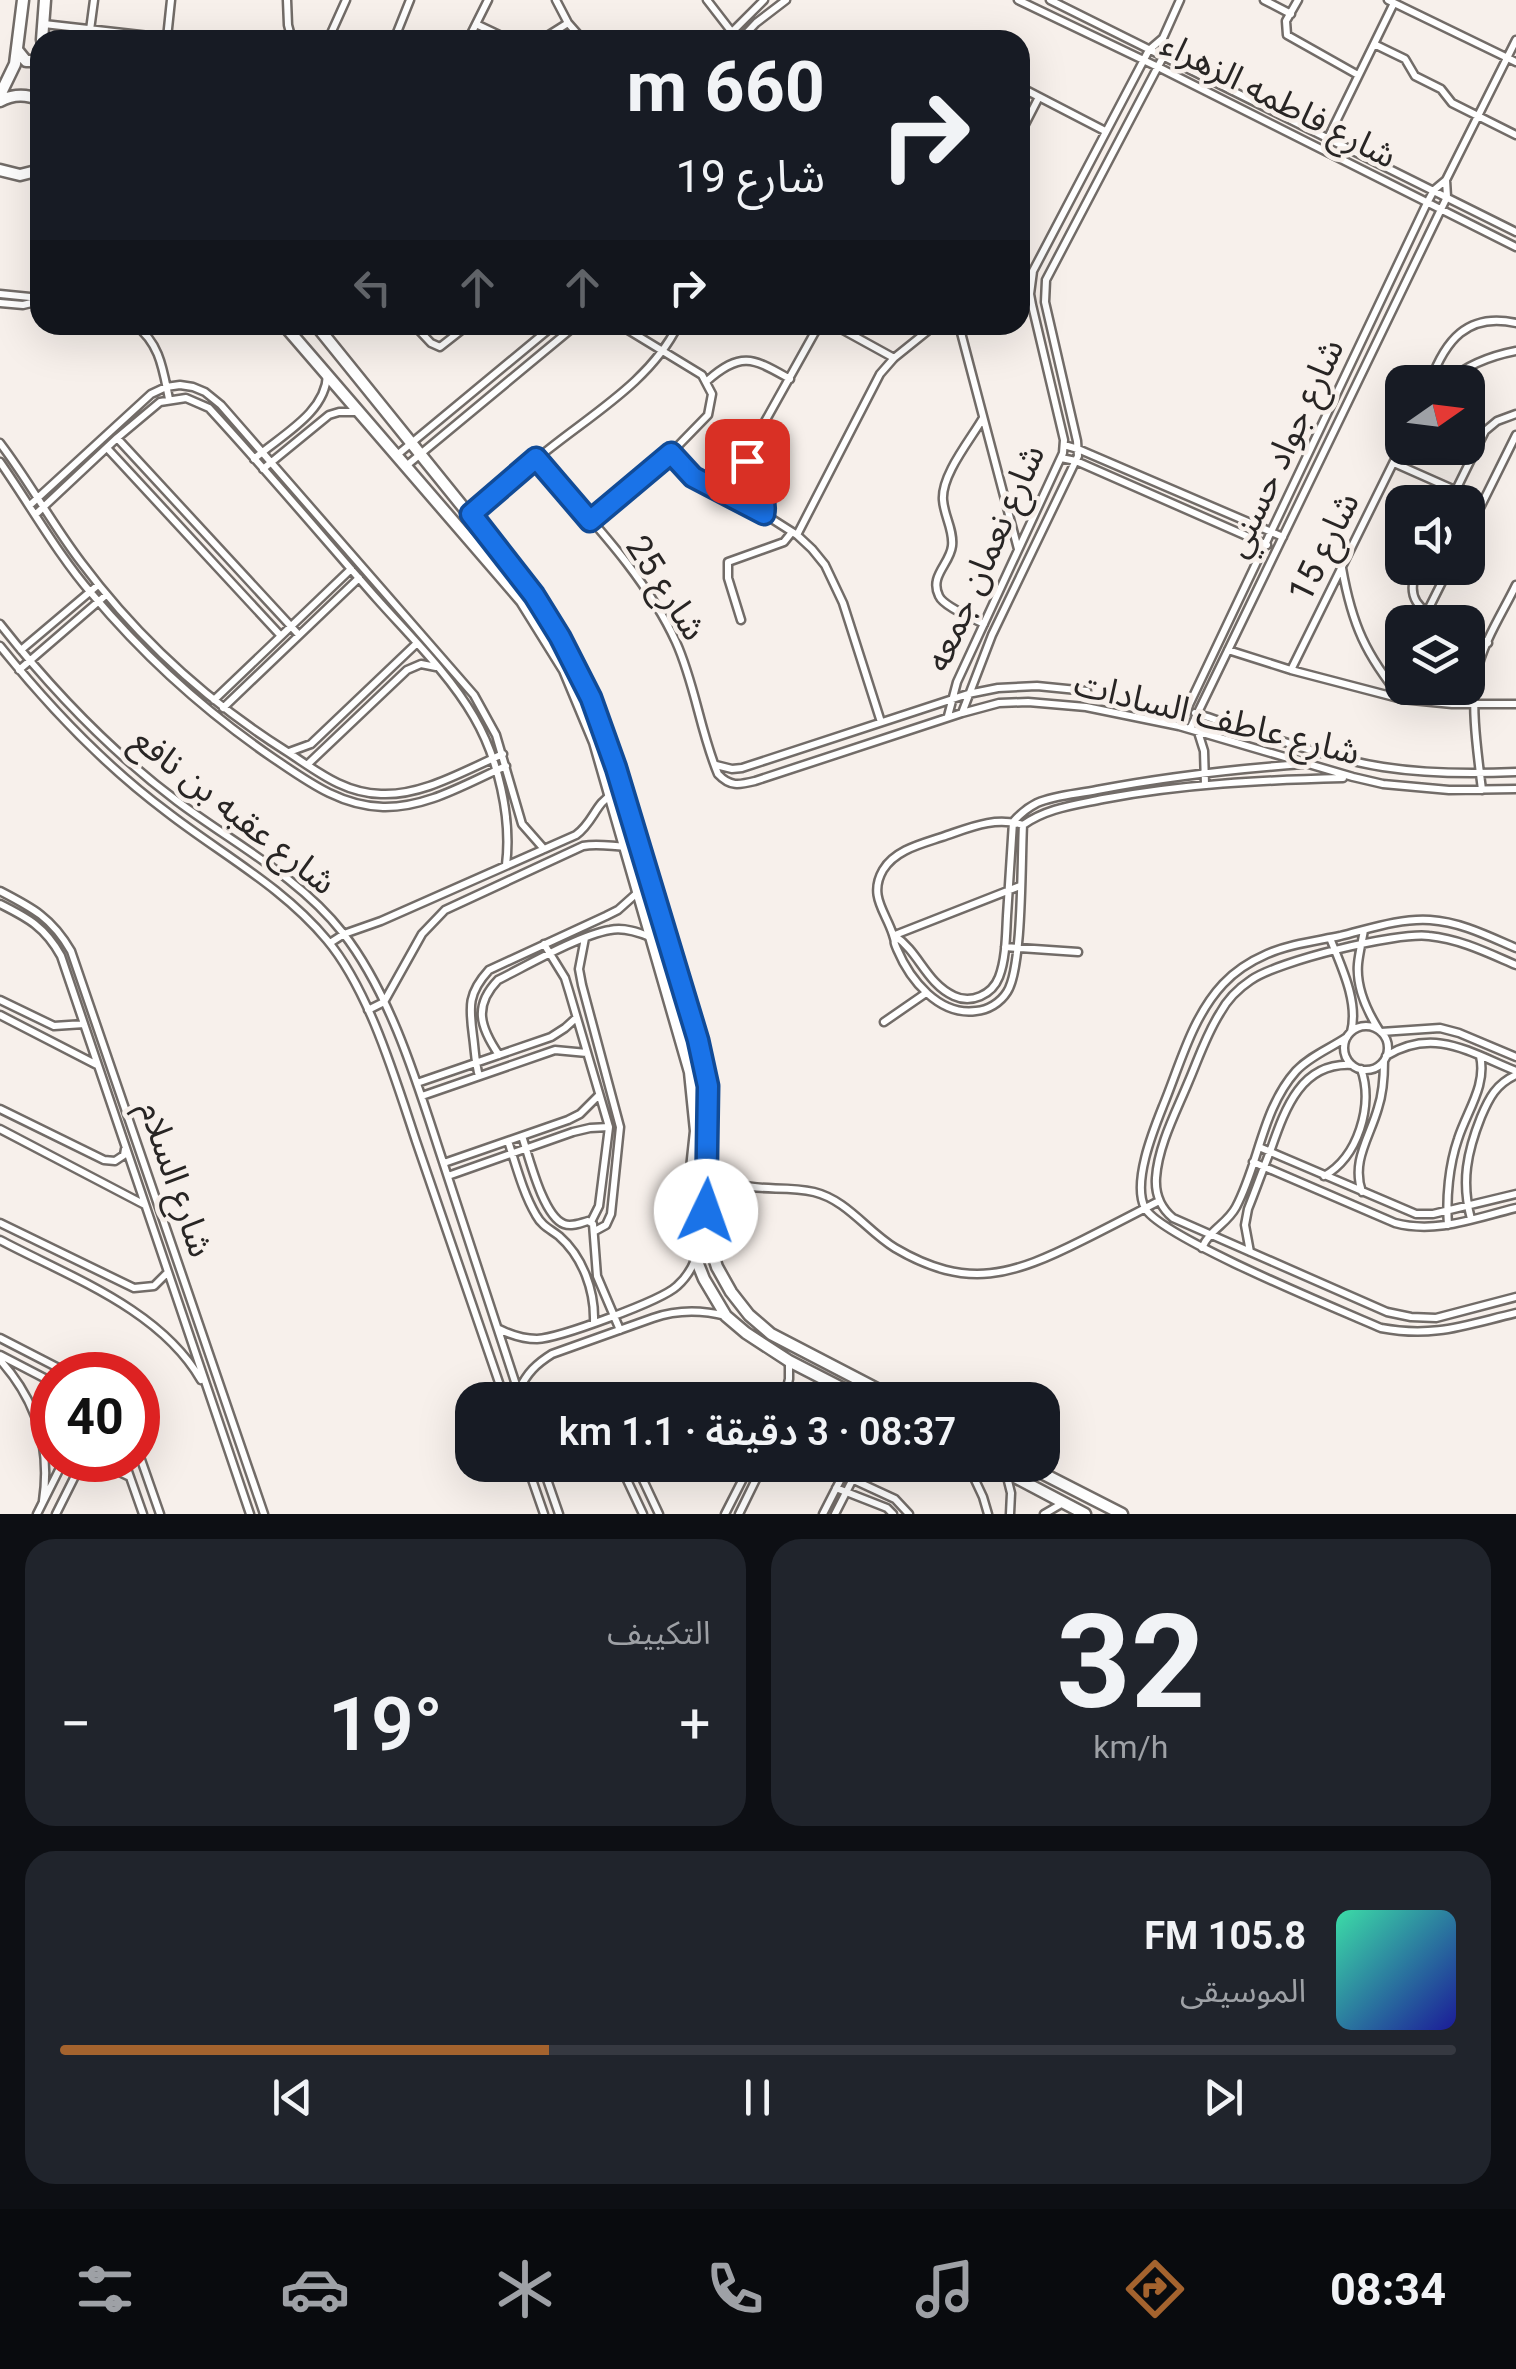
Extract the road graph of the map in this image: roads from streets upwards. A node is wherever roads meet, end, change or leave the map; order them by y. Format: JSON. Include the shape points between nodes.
{"nodes":[{"id":1,"x":23,"y":0,"type":"edge"},
{"id":2,"x":45,"y":0,"type":"edge"},
{"id":3,"x":94,"y":0,"type":"edge"},
{"id":4,"x":172,"y":0,"type":"edge"},
{"id":5,"x":287,"y":0,"type":"edge"},
{"id":6,"x":346,"y":0,"type":"edge"},
{"id":7,"x":410,"y":0,"type":"edge"},
{"id":8,"x":488,"y":0,"type":"edge"},
{"id":9,"x":556,"y":0,"type":"edge"},
{"id":10,"x":708,"y":0,"type":"edge"},
{"id":11,"x":764,"y":0,"type":"edge"},
{"id":12,"x":786,"y":0,"type":"edge"},
{"id":13,"x":1018,"y":0,"type":"edge"},
{"id":14,"x":1050,"y":0,"type":"edge"},
{"id":15,"x":1180,"y":0,"type":"edge"},
{"id":16,"x":1264,"y":0,"type":"edge"},
{"id":17,"x":1298,"y":0,"type":"edge"},
{"id":18,"x":1391,"y":2,"type":"edge"},
{"id":19,"x":1291,"y":14,"type":"junction"},
{"id":20,"x":568,"y":23,"type":"junction"},
{"id":21,"x":43,"y":24,"type":"junction"},
{"id":22,"x":476,"y":24,"type":"junction"},
{"id":23,"x":43,"y":30,"type":"edge"},
{"id":24,"x":90,"y":30,"type":"joint"},
{"id":25,"x":168,"y":30,"type":"edge"},
{"id":26,"x":289,"y":30,"type":"edge"},
{"id":27,"x":332,"y":30,"type":"edge"},
{"id":28,"x":398,"y":30,"type":"edge"},
{"id":29,"x":473,"y":30,"type":"edge"},
{"id":30,"x":489,"y":30,"type":"edge"},
{"id":31,"x":557,"y":30,"type":"edge"},
{"id":32,"x":574,"y":30,"type":"edge"},
{"id":33,"x":731,"y":30,"type":"edge"},
{"id":34,"x":733,"y":30,"type":"edge"},
{"id":35,"x":750,"y":30,"type":"edge"},
{"id":36,"x":1162,"y":38,"type":"junction"},
{"id":37,"x":1516,"y":40,"type":"edge"},
{"id":38,"x":1374,"y":44,"type":"junction"},
{"id":39,"x":1149,"y":50,"type":"junction"},
{"id":40,"x":18,"y":51,"type":"junction"},
{"id":41,"x":1163,"y":57,"type":"junction"},
{"id":42,"x":1507,"y":58,"type":"junction"},
{"id":43,"x":1143,"y":60,"type":"junction"},
{"id":44,"x":30,"y":62,"type":"edge"},
{"id":45,"x":1516,"y":62,"type":"edge"},
{"id":46,"x":1158,"y":67,"type":"junction"},
{"id":47,"x":1358,"y":75,"type":"junction"},
{"id":48,"x":1030,"y":92,"type":"edge"},
{"id":49,"x":30,"y":96,"type":"edge"},
{"id":50,"x":1039,"y":97,"type":"junction"},
{"id":51,"x":0,"y":98,"type":"edge"},
{"id":52,"x":1030,"y":115,"type":"edge"},
{"id":53,"x":1478,"y":116,"type":"junction"},
{"id":54,"x":1105,"y":131,"type":"junction"},
{"id":55,"x":1516,"y":135,"type":"edge"},
{"id":56,"x":1328,"y":138,"type":"junction"},
{"id":57,"x":1091,"y":158,"type":"junction"},
{"id":58,"x":1106,"y":163,"type":"junction"},
{"id":59,"x":0,"y":170,"type":"edge"},
{"id":60,"x":30,"y":173,"type":"edge"},
{"id":61,"x":1446,"y":180,"type":"junction"},
{"id":62,"x":1434,"y":190,"type":"junction"},
{"id":63,"x":1073,"y":192,"type":"junction"},
{"id":64,"x":1088,"y":197,"type":"junction"},
{"id":65,"x":1447,"y":197,"type":"junction"},
{"id":66,"x":1427,"y":203,"type":"junction"},
{"id":67,"x":1440,"y":210,"type":"junction"},
{"id":68,"x":1516,"y":232,"type":"edge"},
{"id":69,"x":1516,"y":248,"type":"edge"},
{"id":70,"x":0,"y":294,"type":"edge"},
{"id":71,"x":30,"y":298,"type":"edge"},
{"id":72,"x":0,"y":303,"type":"edge"},
{"id":73,"x":30,"y":303,"type":"edge"},
{"id":74,"x":1516,"y":323,"type":"edge"},
{"id":75,"x":147,"y":335,"type":"edge"},
{"id":76,"x":293,"y":335,"type":"edge"},
{"id":77,"x":324,"y":335,"type":"edge"},
{"id":78,"x":423,"y":335,"type":"edge"},
{"id":79,"x":455,"y":335,"type":"edge"},
{"id":80,"x":542,"y":335,"type":"edge"},
{"id":81,"x":564,"y":335,"type":"edge"},
{"id":82,"x":636,"y":335,"type":"edge"},
{"id":83,"x":672,"y":335,"type":"edge"},
{"id":84,"x":813,"y":335,"type":"edge"},
{"id":85,"x":852,"y":335,"type":"edge"},
{"id":86,"x":923,"y":335,"type":"edge"},
{"id":87,"x":962,"y":335,"type":"edge"},
{"id":88,"x":1516,"y":351,"type":"edge"},
{"id":89,"x":662,"y":352,"type":"junction"},
{"id":90,"x":894,"y":358,"type":"junction"},
{"id":91,"x":1437,"y":365,"type":"edge"},
{"id":92,"x":1472,"y":365,"type":"edge"},
{"id":93,"x":327,"y":374,"type":"junction"},
{"id":94,"x":790,"y":379,"type":"junction"},
{"id":95,"x":707,"y":381,"type":"junction"},
{"id":96,"x":166,"y":387,"type":"junction"},
{"id":97,"x":168,"y":399,"type":"junction"},
{"id":98,"x":360,"y":412,"type":"junction"},
{"id":99,"x":1516,"y":414,"type":"edge"},
{"id":100,"x":984,"y":418,"type":"junction"},
{"id":101,"x":1516,"y":435,"type":"edge"},
{"id":102,"x":117,"y":438,"type":"junction"},
{"id":103,"x":0,"y":443,"type":"edge"},
{"id":104,"x":412,"y":443,"type":"junction"},
{"id":105,"x":1064,"y":445,"type":"junction"},
{"id":106,"x":107,"y":448,"type":"junction"},
{"id":107,"x":1078,"y":449,"type":"junction"},
{"id":108,"x":263,"y":451,"type":"junction"},
{"id":109,"x":671,"y":453,"type":"junction"},
{"id":110,"x":421,"y":454,"type":"junction"},
{"id":111,"x":397,"y":455,"type":"junction"},
{"id":112,"x":536,"y":458,"type":"junction"},
{"id":113,"x":1062,"y":458,"type":"junction"},
{"id":114,"x":254,"y":459,"type":"junction"},
{"id":115,"x":272,"y":461,"type":"junction"},
{"id":116,"x":1076,"y":461,"type":"junction"},
{"id":117,"x":0,"y":462,"type":"edge"},
{"id":118,"x":1393,"y":465,"type":"edge"},
{"id":119,"x":1399,"y":465,"type":"edge"},
{"id":120,"x":406,"y":466,"type":"junction"},
{"id":121,"x":263,"y":469,"type":"junction"},
{"id":122,"x":1445,"y":485,"type":"edge"},
{"id":123,"x":1458,"y":485,"type":"edge"},
{"id":124,"x":1485,"y":496,"type":"edge"},
{"id":125,"x":37,"y":498,"type":"junction"},
{"id":126,"x":30,"y":505,"type":"junction"},
{"id":127,"x":43,"y":508,"type":"junction"},
{"id":128,"x":36,"y":514,"type":"junction"},
{"id":129,"x":471,"y":514,"type":"junction"},
{"id":130,"x":764,"y":514,"type":"junction"},
{"id":131,"x":590,"y":521,"type":"junction"},
{"id":132,"x":1272,"y":532,"type":"junction"},
{"id":133,"x":795,"y":534,"type":"junction"},
{"id":134,"x":1283,"y":537,"type":"junction"},
{"id":135,"x":1266,"y":544,"type":"junction"},
{"id":136,"x":1018,"y":549,"type":"junction"},
{"id":137,"x":1277,"y":549,"type":"junction"},
{"id":138,"x":1342,"y":567,"type":"junction"},
{"id":139,"x":351,"y":569,"type":"junction"},
{"id":140,"x":358,"y":578,"type":"junction"},
{"id":141,"x":98,"y":585,"type":"junction"},
{"id":142,"x":1516,"y":585,"type":"edge"},
{"id":143,"x":90,"y":592,"type":"junction"},
{"id":144,"x":106,"y":596,"type":"junction"},
{"id":145,"x":99,"y":602,"type":"junction"},
{"id":146,"x":742,"y":620,"type":"dead end"},
{"id":147,"x":0,"y":624,"type":"edge"},
{"id":148,"x":984,"y":624,"type":"junction"},
{"id":149,"x":291,"y":627,"type":"junction"},
{"id":150,"x":299,"y":635,"type":"junction"},
{"id":151,"x":282,"y":636,"type":"junction"},
{"id":152,"x":1485,"y":642,"type":"edge"},
{"id":153,"x":1488,"y":643,"type":"junction"},
{"id":154,"x":416,"y":644,"type":"junction"},
{"id":155,"x":0,"y":646,"type":"edge"},
{"id":156,"x":21,"y":650,"type":"junction"},
{"id":157,"x":1228,"y":650,"type":"junction"},
{"id":158,"x":1485,"y":651,"type":"edge"},
{"id":159,"x":30,"y":661,"type":"junction"},
{"id":160,"x":436,"y":667,"type":"junction"},
{"id":161,"x":20,"y":670,"type":"junction"},
{"id":162,"x":1291,"y":670,"type":"junction"},
{"id":163,"x":1385,"y":678,"type":"edge"},
{"id":164,"x":998,"y":688,"type":"junction"},
{"id":165,"x":1087,"y":692,"type":"dead end"},
{"id":166,"x":968,"y":694,"type":"junction"},
{"id":167,"x":1385,"y":695,"type":"edge"},
{"id":168,"x":214,"y":700,"type":"junction"},
{"id":169,"x":951,"y":700,"type":"junction"},
{"id":170,"x":999,"y":703,"type":"junction"},
{"id":171,"x":1485,"y":704,"type":"edge"},
{"id":172,"x":1516,"y":704,"type":"edge"},
{"id":173,"x":1476,"y":705,"type":"edge"},
{"id":174,"x":223,"y":708,"type":"junction"},
{"id":175,"x":1186,"y":710,"type":"junction"},
{"id":176,"x":962,"y":713,"type":"junction"},
{"id":177,"x":1198,"y":714,"type":"junction"},
{"id":178,"x":948,"y":717,"type":"junction"},
{"id":179,"x":881,"y":722,"type":"junction"},
{"id":180,"x":1179,"y":726,"type":"junction"},
{"id":181,"x":1194,"y":730,"type":"junction"},
{"id":182,"x":287,"y":752,"type":"junction"},
{"id":183,"x":503,"y":754,"type":"junction"},
{"id":184,"x":492,"y":759,"type":"junction"},
{"id":185,"x":1308,"y":764,"type":"junction"},
{"id":186,"x":307,"y":765,"type":"junction"},
{"id":187,"x":714,"y":765,"type":"junction"},
{"id":188,"x":506,"y":766,"type":"junction"},
{"id":189,"x":495,"y":771,"type":"junction"},
{"id":190,"x":1204,"y":772,"type":"junction"},
{"id":191,"x":1516,"y":772,"type":"edge"},
{"id":192,"x":1480,"y":773,"type":"junction"},
{"id":193,"x":1353,"y":777,"type":"junction"},
{"id":194,"x":1205,"y":784,"type":"junction"},
{"id":195,"x":1516,"y":789,"type":"edge"},
{"id":196,"x":623,"y":790,"type":"junction"},
{"id":197,"x":1482,"y":790,"type":"junction"},
{"id":198,"x":609,"y":795,"type":"junction"},
{"id":199,"x":1013,"y":822,"type":"junction"},
{"id":200,"x":1023,"y":825,"type":"junction"},
{"id":201,"x":640,"y":846,"type":"junction"},
{"id":202,"x":626,"y":848,"type":"junction"},
{"id":203,"x":544,"y":849,"type":"junction"},
{"id":204,"x":506,"y":865,"type":"junction"},
{"id":205,"x":1020,"y":886,"type":"junction"},
{"id":206,"x":0,"y":891,"type":"edge"},
{"id":207,"x":1009,"y":891,"type":"junction"},
{"id":208,"x":638,"y":892,"type":"junction"},
{"id":209,"x":0,"y":904,"type":"edge"},
{"id":210,"x":1364,"y":930,"type":"junction"},
{"id":211,"x":344,"y":934,"type":"junction"},
{"id":212,"x":894,"y":935,"type":"junction"},
{"id":213,"x":585,"y":938,"type":"junction"},
{"id":214,"x":651,"y":938,"type":"junction"},
{"id":215,"x":1330,"y":938,"type":"junction"},
{"id":216,"x":330,"y":943,"type":"junction"},
{"id":217,"x":544,"y":944,"type":"junction"},
{"id":218,"x":1362,"y":945,"type":"junction"},
{"id":219,"x":1005,"y":947,"type":"junction"},
{"id":220,"x":1017,"y":948,"type":"junction"},
{"id":221,"x":1516,"y":948,"type":"edge"},
{"id":222,"x":1078,"y":952,"type":"dead end"},
{"id":223,"x":1335,"y":952,"type":"junction"},
{"id":224,"x":549,"y":955,"type":"junction"},
{"id":225,"x":1516,"y":965,"type":"edge"},
{"id":226,"x":926,"y":992,"type":"junction"},
{"id":227,"x":0,"y":1000,"type":"edge"},
{"id":228,"x":384,"y":1002,"type":"junction"},
{"id":229,"x":368,"y":1010,"type":"junction"},
{"id":230,"x":0,"y":1015,"type":"edge"},
{"id":231,"x":577,"y":1016,"type":"junction"},
{"id":232,"x":884,"y":1022,"type":"dead end"},
{"id":233,"x":84,"y":1024,"type":"junction"},
{"id":234,"x":1381,"y":1032,"type":"junction"},
{"id":235,"x":1349,"y":1035,"type":"junction"},
{"id":236,"x":587,"y":1052,"type":"junction"},
{"id":237,"x":499,"y":1055,"type":"junction"},
{"id":238,"x":1480,"y":1056,"type":"junction"},
{"id":239,"x":1516,"y":1058,"type":"edge"},
{"id":240,"x":1385,"y":1059,"type":"junction"},
{"id":241,"x":475,"y":1063,"type":"junction"},
{"id":242,"x":1352,"y":1065,"type":"junction"},
{"id":243,"x":98,"y":1066,"type":"junction"},
{"id":244,"x":1361,"y":1070,"type":"junction"},
{"id":245,"x":1516,"y":1073,"type":"edge"},
{"id":246,"x":479,"y":1076,"type":"junction"},
{"id":247,"x":417,"y":1083,"type":"junction"},
{"id":248,"x":599,"y":1094,"type":"junction"},
{"id":249,"x":422,"y":1096,"type":"junction"},
{"id":250,"x":0,"y":1109,"type":"edge"},
{"id":251,"x":609,"y":1127,"type":"junction"},
{"id":252,"x":0,"y":1130,"type":"edge"},
{"id":253,"x":522,"y":1136,"type":"junction"},
{"id":254,"x":508,"y":1141,"type":"junction"},
{"id":255,"x":125,"y":1147,"type":"junction"},
{"id":256,"x":526,"y":1148,"type":"junction"},
{"id":257,"x":1259,"y":1148,"type":"junction"},
{"id":258,"x":1270,"y":1152,"type":"junction"},
{"id":259,"x":512,"y":1153,"type":"junction"},
{"id":260,"x":708,"y":1160,"type":"junction"},
{"id":261,"x":1253,"y":1162,"type":"junction"},
{"id":262,"x":444,"y":1163,"type":"junction"},
{"id":263,"x":1264,"y":1166,"type":"junction"},
{"id":264,"x":448,"y":1176,"type":"junction"},
{"id":265,"x":1324,"y":1176,"type":"junction"},
{"id":266,"x":742,"y":1187,"type":"junction"},
{"id":267,"x":1362,"y":1193,"type":"junction"},
{"id":268,"x":1516,"y":1194,"type":"edge"},
{"id":269,"x":1159,"y":1201,"type":"junction"},
{"id":270,"x":145,"y":1205,"type":"junction"},
{"id":271,"x":1467,"y":1206,"type":"junction"},
{"id":272,"x":1145,"y":1208,"type":"junction"},
{"id":273,"x":1516,"y":1208,"type":"edge"},
{"id":274,"x":706,"y":1211,"type":"junction"},
{"id":275,"x":1447,"y":1211,"type":"junction"},
{"id":276,"x":1471,"y":1219,"type":"junction"},
{"id":277,"x":0,"y":1223,"type":"edge"},
{"id":278,"x":566,"y":1224,"type":"junction"},
{"id":279,"x":1448,"y":1225,"type":"junction"},
{"id":280,"x":593,"y":1226,"type":"junction"},
{"id":281,"x":1207,"y":1235,"type":"junction"},
{"id":282,"x":558,"y":1236,"type":"junction"},
{"id":283,"x":0,"y":1240,"type":"edge"},
{"id":284,"x":1202,"y":1248,"type":"junction"},
{"id":285,"x":1250,"y":1253,"type":"junction"},
{"id":286,"x":696,"y":1259,"type":"junction"},
{"id":287,"x":168,"y":1272,"type":"junction"},
{"id":288,"x":1516,"y":1297,"type":"edge"},
{"id":289,"x":1516,"y":1313,"type":"edge"},
{"id":290,"x":614,"y":1315,"type":"junction"},
{"id":291,"x":726,"y":1316,"type":"junction"},
{"id":292,"x":594,"y":1322,"type":"junction"},
{"id":293,"x":498,"y":1328,"type":"junction"},
{"id":294,"x":620,"y":1330,"type":"junction"},
{"id":295,"x":0,"y":1338,"type":"edge"},
{"id":296,"x":30,"y":1353,"type":"edge"},
{"id":297,"x":0,"y":1357,"type":"edge"},
{"id":298,"x":789,"y":1361,"type":"junction"},
{"id":299,"x":30,"y":1371,"type":"edge"},
{"id":300,"x":499,"y":1382,"type":"edge"},
{"id":301,"x":515,"y":1382,"type":"edge"},
{"id":302,"x":523,"y":1382,"type":"edge"},
{"id":303,"x":788,"y":1382,"type":"edge"},
{"id":304,"x":830,"y":1382,"type":"edge"},
{"id":305,"x":863,"y":1382,"type":"edge"},
{"id":306,"x":222,"y":1390,"type":"junction"},
{"id":307,"x":209,"y":1394,"type":"junction"},
{"id":308,"x":53,"y":1482,"type":"edge"},
{"id":309,"x":72,"y":1482,"type":"edge"},
{"id":310,"x":131,"y":1482,"type":"edge"},
{"id":311,"x":149,"y":1482,"type":"edge"},
{"id":312,"x":533,"y":1482,"type":"edge"},
{"id":313,"x":548,"y":1482,"type":"edge"},
{"id":314,"x":628,"y":1482,"type":"edge"},
{"id":315,"x":644,"y":1482,"type":"edge"},
{"id":316,"x":741,"y":1482,"type":"edge"},
{"id":317,"x":755,"y":1482,"type":"edge"},
{"id":318,"x":840,"y":1482,"type":"edge"},
{"id":319,"x":851,"y":1482,"type":"edge"},
{"id":320,"x":856,"y":1482,"type":"edge"},
{"id":321,"x":976,"y":1482,"type":"edge"},
{"id":322,"x":1008,"y":1482,"type":"edge"},
{"id":323,"x":1024,"y":1482,"type":"edge"},
{"id":324,"x":1059,"y":1482,"type":"edge"},
{"id":325,"x":836,"y":1488,"type":"junction"},
{"id":326,"x":846,"y":1492,"type":"junction"},
{"id":327,"x":43,"y":1501,"type":"junction"},
{"id":328,"x":1063,"y":1503,"type":"junction"},
{"id":329,"x":37,"y":1514,"type":"edge"},
{"id":330,"x":56,"y":1514,"type":"edge"},
{"id":331,"x":143,"y":1514,"type":"edge"},
{"id":332,"x":160,"y":1514,"type":"edge"},
{"id":333,"x":250,"y":1514,"type":"edge"},
{"id":334,"x":264,"y":1514,"type":"edge"},
{"id":335,"x":544,"y":1514,"type":"edge"},
{"id":336,"x":559,"y":1514,"type":"edge"},
{"id":337,"x":644,"y":1514,"type":"edge"},
{"id":338,"x":659,"y":1514,"type":"edge"},
{"id":339,"x":725,"y":1514,"type":"edge"},
{"id":340,"x":739,"y":1514,"type":"edge"},
{"id":341,"x":823,"y":1514,"type":"edge"},
{"id":342,"x":835,"y":1514,"type":"edge"},
{"id":343,"x":894,"y":1514,"type":"edge"},
{"id":344,"x":909,"y":1514,"type":"edge"},
{"id":345,"x":988,"y":1514,"type":"edge"},
{"id":346,"x":1010,"y":1514,"type":"edge"},
{"id":347,"x":1044,"y":1514,"type":"edge"},
{"id":348,"x":1084,"y":1514,"type":"edge"},
{"id":349,"x":1122,"y":1514,"type":"edge"}],
"edges":[{"from":1,"to":40,"type":"street"},
{"from":2,"to":21,"type":"street"},
{"from":3,"to":24,"type":"street"},
{"from":4,"to":25,"type":"street"},
{"from":5,"to":26,"type":"street"},
{"from":6,"to":27,"type":"street"},
{"from":7,"to":28,"type":"street"},
{"from":8,"to":22,"type":"street"},
{"from":9,"to":20,"type":"street"},
{"from":10,"to":33,"type":"street"},
{"from":11,"to":34,"type":"street"},
{"from":12,"to":35,"type":"street"},
{"from":13,"to":43,"type":"street","name":"شارع فاطمه الزهراء"},
{"from":14,"to":39,"type":"street","name":"شارع فاطمه الزهراء"},
{"from":15,"to":36,"type":"street","name":"شارع نعمان جمعه"},
{"from":16,"to":19,"type":"street"},
{"from":17,"to":19,"type":"street"},
{"from":18,"to":38,"type":"street"},
{"from":18,"to":42,"type":"street"},
{"from":19,"to":47,"type":"street","via":[[1285,26],[1291,39]]},
{"from":20,"to":31,"type":"street"},
{"from":20,"to":32,"type":"street"},
{"from":21,"to":23,"type":"street"},
{"from":21,"to":24,"type":"street"},
{"from":22,"to":29,"type":"street"},
{"from":22,"to":30,"type":"street"},
{"from":36,"to":39,"type":"street","name":"شارع نعمان جمعه"},
{"from":36,"to":41,"type":"street","name":"شارع نعمان جمعه"},
{"from":37,"to":42,"type":"street"},
{"from":38,"to":47,"type":"street"},
{"from":38,"to":53,"type":"street","via":[[1405,58],[1416,76]]},
{"from":39,"to":41,"type":"street","name":"شارع فاطمه الزهراء"},
{"from":39,"to":43,"type":"street","name":"شارع نعمان جمعه"},
{"from":40,"to":44,"type":"street"},
{"from":40,"to":51,"type":"street"},
{"from":41,"to":46,"type":"street","name":"شارع نعمان جمعه"},
{"from":41,"to":56,"type":"street","name":"شارع فاطمه الزهراء"},
{"from":42,"to":45,"type":"street"},
{"from":42,"to":53,"type":"street"},
{"from":43,"to":46,"type":"street","name":"شارع فاطمه الزهراء"},
{"from":43,"to":54,"type":"street","name":"شارع نعمان جمعه"},
{"from":46,"to":58,"type":"street","name":"شارع نعمان جمعه"},
{"from":46,"to":66,"type":"street","name":"شارع فاطمه الزهراء"},
{"from":47,"to":56,"type":"street"},
{"from":48,"to":50,"type":"street"},
{"from":49,"to":51,"type":"street"},
{"from":50,"to":52,"type":"street"},
{"from":50,"to":54,"type":"street"},
{"from":53,"to":55,"type":"street"},
{"from":53,"to":61,"type":"street"},
{"from":54,"to":57,"type":"street","name":"شارع نعمان جمعه"},
{"from":56,"to":62,"type":"street","name":"شارع فاطمه الزهراء"},
{"from":57,"to":58,"type":"street"},
{"from":57,"to":63,"type":"street","name":"شارع نعمان جمعه"},
{"from":58,"to":64,"type":"street","name":"شارع نعمان جمعه"},
{"from":59,"to":60,"type":"street"},
{"from":61,"to":62,"type":"street"},
{"from":61,"to":65,"type":"street"},
{"from":62,"to":65,"type":"street","name":"شارع فاطمه الزهراء"},
{"from":62,"to":66,"type":"street","name":"شارع جواد حسني"},
{"from":63,"to":64,"type":"street"},
{"from":63,"to":105,"type":"street","name":"شارع نعمان جمعه","via":[[1033,271],[1030,294]]},
{"from":64,"to":107,"type":"street","name":"شارع نعمان جمعه","via":[[1044,291]]},
{"from":65,"to":67,"type":"street","name":"شارع جواد حسني"},
{"from":65,"to":68,"type":"street","name":"شارع فاطمه الزهراء"},
{"from":66,"to":67,"type":"street","name":"شارع فاطمه الزهراء"},
{"from":66,"to":132,"type":"street","name":"شارع جواد حسني"},
{"from":67,"to":69,"type":"street","name":"شارع فاطمه الزهراء"},
{"from":67,"to":134,"type":"street","name":"شارع جواد حسني"},
{"from":70,"to":71,"type":"street"},
{"from":72,"to":73,"type":"street"},
{"from":74,"to":91,"type":"street","via":[[1468,328],[1445,347]]},
{"from":75,"to":96,"type":"street"},
{"from":76,"to":93,"type":"street"},
{"from":77,"to":104,"type":"street"},
{"from":78,"to":79,"type":"street","via":[[440,346]]},
{"from":80,"to":104,"type":"street"},
{"from":81,"to":110,"type":"street"},
{"from":82,"to":89,"type":"street"},
{"from":83,"to":89,"type":"street"},
{"from":84,"to":94,"type":"street"},
{"from":85,"to":90,"type":"street"},
{"from":86,"to":90,"type":"street"},
{"from":87,"to":100,"type":"street"},
{"from":88,"to":92,"type":"street"},
{"from":89,"to":95,"type":"street"},
{"from":89,"to":112,"type":"street"},
{"from":90,"to":133,"type":"street","via":[[869,392]]},
{"from":93,"to":98,"type":"street"},
{"from":93,"to":108,"type":"street","via":[[314,410]]},
{"from":94,"to":95,"type":"street","via":[[748,359]]},
{"from":94,"to":130,"type":"street","via":[[748,452]]},
{"from":95,"to":109,"type":"street","via":[[708,416]]},
{"from":96,"to":97,"type":"street"},
{"from":96,"to":108,"type":"street","via":[[205,392]]},
{"from":96,"to":125,"type":"street"},
{"from":97,"to":102,"type":"street"},
{"from":97,"to":114,"type":"street","via":[[203,404]]},
{"from":98,"to":111,"type":"street"},
{"from":98,"to":115,"type":"street","via":[[330,415]]},
{"from":99,"to":123,"type":"street","via":[[1485,431]]},
{"from":100,"to":136,"type":"street"},
{"from":100,"to":148,"type":"street","via":[[944,488],[952,548],[936,586],[943,602]]},
{"from":101,"to":124,"type":"street"},
{"from":102,"to":106,"type":"street"},
{"from":102,"to":149,"type":"street"},
{"from":103,"to":125,"type":"street"},
{"from":104,"to":110,"type":"street"},
{"from":104,"to":111,"type":"street"},
{"from":105,"to":107,"type":"street"},
{"from":105,"to":113,"type":"street","name":"شارع نعمان جمعه"},
{"from":106,"to":127,"type":"street"},
{"from":106,"to":151,"type":"street"},
{"from":107,"to":116,"type":"street","name":"شارع نعمان جمعه"},
{"from":107,"to":132,"type":"street"},
{"from":108,"to":114,"type":"street"},
{"from":108,"to":115,"type":"street"},
{"from":109,"to":130,"type":"street","via":[[693,477]]},
{"from":109,"to":131,"type":"street"},
{"from":110,"to":120,"type":"street"},
{"from":110,"to":129,"type":"street"},
{"from":111,"to":120,"type":"street"},
{"from":112,"to":129,"type":"street"},
{"from":112,"to":131,"type":"street","name":"شارع 25"},
{"from":113,"to":116,"type":"street"},
{"from":113,"to":136,"type":"street","name":"شارع نعمان جمعه"},
{"from":114,"to":121,"type":"street"},
{"from":115,"to":121,"type":"street"},
{"from":115,"to":183,"type":"street","via":[[461,678]]},
{"from":116,"to":135,"type":"street"},
{"from":116,"to":166,"type":"street","name":"شارع نعمان جمعه"},
{"from":117,"to":126,"type":"street"},
{"from":118,"to":138,"type":"street","name":"شارع 15"},
{"from":119,"to":122,"type":"street"},
{"from":120,"to":198,"type":"street","via":[[506,580],[549,641],[580,701]]},
{"from":121,"to":139,"type":"street"},
{"from":125,"to":126,"type":"street"},
{"from":125,"to":127,"type":"street"},
{"from":126,"to":128,"type":"street"},
{"from":127,"to":128,"type":"street"},
{"from":127,"to":141,"type":"street"},
{"from":128,"to":143,"type":"street"},
{"from":129,"to":196,"type":"street","via":[[534,595],[576,665]]},
{"from":130,"to":133,"type":"street"},
{"from":131,"to":187,"type":"street","name":"شارع 25","via":[[675,640]]},
{"from":132,"to":134,"type":"street"},
{"from":132,"to":135,"type":"street","name":"شارع جواد حسني"},
{"from":133,"to":146,"type":"street","via":[[728,562]]},
{"from":133,"to":179,"type":"street","via":[[836,584]]},
{"from":134,"to":137,"type":"street","name":"شارع جواد حسني"},
{"from":135,"to":137,"type":"street"},
{"from":135,"to":175,"type":"street","name":"شارع جواد حسني"},
{"from":136,"to":148,"type":"street","name":"شارع نعمان جمعه"},
{"from":137,"to":157,"type":"street","name":"شارع جواد حسني"},
{"from":138,"to":162,"type":"street","name":"شارع 15"},
{"from":138,"to":163,"type":"street","via":[[1361,638]]},
{"from":139,"to":140,"type":"street"},
{"from":139,"to":149,"type":"street"},
{"from":140,"to":150,"type":"street"},
{"from":140,"to":154,"type":"street"},
{"from":141,"to":143,"type":"street"},
{"from":141,"to":144,"type":"street"},
{"from":142,"to":153,"type":"street"},
{"from":143,"to":145,"type":"street"},
{"from":143,"to":156,"type":"street"},
{"from":144,"to":145,"type":"street"},
{"from":144,"to":168,"type":"street"},
{"from":145,"to":159,"type":"street"},
{"from":145,"to":189,"type":"street","via":[[217,718],[343,800],[373,807],[416,804]]},
{"from":147,"to":156,"type":"street","name":"شارع عقبه بن نافع"},
{"from":148,"to":169,"type":"street","name":"شارع نعمان جمعه"},
{"from":149,"to":150,"type":"street"},
{"from":149,"to":151,"type":"street"},
{"from":150,"to":174,"type":"street"},
{"from":151,"to":168,"type":"street"},
{"from":152,"to":153,"type":"street"},
{"from":153,"to":158,"type":"street"},
{"from":154,"to":160,"type":"street"},
{"from":154,"to":182,"type":"street","via":[[311,744]]},
{"from":155,"to":161,"type":"street","name":"شارع عقبه بن نافع"},
{"from":156,"to":159,"type":"street","name":"شارع عقبه بن نافع"},
{"from":157,"to":162,"type":"street"},
{"from":157,"to":177,"type":"street","name":"شارع جواد حسني"},
{"from":159,"to":161,"type":"street"},
{"from":159,"to":211,"type":"street","name":"شارع عقبه بن نافع","via":[[76,713],[175,800],[284,876]]},
{"from":160,"to":184,"type":"street","via":[[476,719]]},
{"from":160,"to":186,"type":"street","via":[[407,670]]},
{"from":161,"to":216,"type":"street","name":"شارع عقبه بن نافع","via":[[96,751],[164,810],[258,875]]},
{"from":162,"to":167,"type":"street"},
{"from":164,"to":165,"type":"street","name":"شارع عاطف السادات"},
{"from":164,"to":166,"type":"street","name":"شارع عاطف السادات"},
{"from":164,"to":170,"type":"street"},
{"from":166,"to":169,"type":"street","name":"شارع عاطف السادات"},
{"from":166,"to":176,"type":"street","name":"شارع نعمان جمعه"},
{"from":168,"to":174,"type":"street"},
{"from":169,"to":178,"type":"street","name":"شارع نعمان جمعه"},
{"from":169,"to":179,"type":"street","name":"شارع عاطف السادات"},
{"from":170,"to":176,"type":"street","name":"شارع عاطف السادات"},
{"from":170,"to":180,"type":"street","name":"شارع عاطف السادات","via":[[1072,705]]},
{"from":171,"to":172,"type":"street"},
{"from":173,"to":192,"type":"street"},
{"from":174,"to":182,"type":"street"},
{"from":175,"to":177,"type":"street","name":"شارع عاطف السادات"},
{"from":175,"to":180,"type":"street","name":"شارع جواد حسني"},
{"from":176,"to":178,"type":"street","name":"شارع عاطف السادات"},
{"from":177,"to":181,"type":"street","name":"شارع جواد حسني"},
{"from":177,"to":192,"type":"street","name":"شارع عاطف السادات","via":[[1379,766]]},
{"from":178,"to":187,"type":"street","name":"شارع عاطف السادات","via":[[742,784],[724,781]]},
{"from":179,"to":187,"type":"street","name":"شارع عاطف السادات","via":[[742,768]]},
{"from":180,"to":181,"type":"street","name":"شارع عاطف السادات"},
{"from":181,"to":185,"type":"street","name":"شارع عاطف السادات"},
{"from":181,"to":190,"type":"street"},
{"from":182,"to":186,"type":"street"},
{"from":183,"to":184,"type":"street"},
{"from":183,"to":188,"type":"street"},
{"from":184,"to":186,"type":"street","via":[[427,786],[386,794],[347,788]]},
{"from":184,"to":189,"type":"street"},
{"from":185,"to":190,"type":"street"},
{"from":185,"to":193,"type":"street","name":"شارع عاطف السادات"},
{"from":188,"to":189,"type":"street"},
{"from":188,"to":203,"type":"street","via":[[522,824]]},
{"from":189,"to":204,"type":"street","via":[[509,828]]},
{"from":190,"to":194,"type":"street"},
{"from":190,"to":199,"type":"street","via":[[1054,798]]},
{"from":191,"to":192,"type":"street","name":"شارع عاطف السادات"},
{"from":192,"to":197,"type":"street"},
{"from":193,"to":194,"type":"street"},
{"from":193,"to":197,"type":"street","name":"شارع عاطف السادات"},
{"from":194,"to":200,"type":"street","via":[[1059,808]]},
{"from":195,"to":197,"type":"street","name":"شارع عاطف السادات"},
{"from":196,"to":198,"type":"street"},
{"from":196,"to":201,"type":"street"},
{"from":198,"to":202,"type":"street"},
{"from":198,"to":203,"type":"street","via":[[581,832]]},
{"from":199,"to":200,"type":"street"},
{"from":199,"to":207,"type":"street"},
{"from":199,"to":212,"type":"street","via":[[983,823],[896,856],[877,888]]},
{"from":200,"to":205,"type":"street"},
{"from":201,"to":202,"type":"street"},
{"from":201,"to":260,"type":"street","via":[[708,1086]]},
{"from":202,"to":208,"type":"street"},
{"from":202,"to":228,"type":"street","via":[[583,846],[444,910],[422,934]]},
{"from":203,"to":204,"type":"street"},
{"from":204,"to":211,"type":"street"},
{"from":205,"to":207,"type":"street"},
{"from":205,"to":220,"type":"street"},
{"from":206,"to":306,"type":"street","name":"شارع السلام","via":[[37,909],[71,952]]},
{"from":207,"to":212,"type":"street"},
{"from":207,"to":219,"type":"street"},
{"from":208,"to":214,"type":"street"},
{"from":208,"to":217,"type":"street","via":[[618,910]]},
{"from":209,"to":233,"type":"street","name":"شارع السلام","via":[[47,934]]},
{"from":210,"to":215,"type":"street"},
{"from":210,"to":218,"type":"street"},
{"from":210,"to":221,"type":"street","via":[[1451,922]]},
{"from":211,"to":216,"type":"street"},
{"from":211,"to":228,"type":"street","name":"شارع عقبه بن نافع"},
{"from":212,"to":219,"type":"street","via":[[930,980],[960,999],[992,988]]},
{"from":212,"to":226,"type":"street","via":[[895,947]]},
{"from":213,"to":214,"type":"street","via":[[624,929]]},
{"from":213,"to":224,"type":"street"},
{"from":213,"to":280,"type":"street","via":[[579,969],[620,1128],[611,1214],[606,1225]]},
{"from":214,"to":286,"type":"street","via":[[695,1102],[688,1206]]},
{"from":215,"to":223,"type":"street"},
{"from":215,"to":272,"type":"street","via":[[1266,954],[1210,1000],[1155,1125],[1142,1178]]},
{"from":216,"to":229,"type":"street","name":"شارع عقبه بن نافع"},
{"from":217,"to":224,"type":"street"},
{"from":217,"to":241,"type":"street","via":[[489,970],[476,984],[470,1002]]},
{"from":218,"to":223,"type":"street"},
{"from":218,"to":225,"type":"street","via":[[1426,935]]},
{"from":218,"to":234,"type":"street","via":[[1358,976]]},
{"from":219,"to":220,"type":"street"},
{"from":220,"to":222,"type":"street"},
{"from":220,"to":226,"type":"street","via":[[1012,980],[996,1004],[954,1010]]},
{"from":223,"to":235,"type":"street","via":[[1352,1006]]},
{"from":223,"to":269,"type":"street","via":[[1272,968],[1221,1010],[1170,1129],[1156,1177]]},
{"from":224,"to":231,"type":"street"},
{"from":224,"to":237,"type":"street","via":[[488,990],[482,1018]]},
{"from":226,"to":232,"type":"street"},
{"from":227,"to":233,"type":"street","via":[[54,1026]]},
{"from":228,"to":229,"type":"street"},
{"from":228,"to":247,"type":"street","name":"شارع عقبه بن نافع"},
{"from":229,"to":300,"type":"street","name":"شارع عقبه بن نافع"},
{"from":230,"to":243,"type":"street"},
{"from":231,"to":236,"type":"street"},
{"from":231,"to":237,"type":"street","via":[[551,1037]]},
{"from":233,"to":243,"type":"street","name":"شارع السلام"},
{"from":234,"to":235,"type":"street","via":[[1365,1026]]},
{"from":234,"to":239,"type":"street","via":[[1440,1028]]},
{"from":234,"to":240,"type":"street","via":[[1388,1044]]},
{"from":235,"to":242,"type":"street","via":[[1345,1052]]},
{"from":235,"to":257,"type":"street","via":[[1295,1072]]},
{"from":236,"to":246,"type":"street","via":[[555,1050]]},
{"from":236,"to":248,"type":"street"},
{"from":237,"to":241,"type":"street"},
{"from":238,"to":240,"type":"street","via":[[1438,1041],[1402,1046]]},
{"from":238,"to":245,"type":"street"},
{"from":238,"to":275,"type":"street","via":[[1482,1077],[1458,1140]]},
{"from":240,"to":244,"type":"street"},
{"from":240,"to":267,"type":"street","via":[[1382,1096],[1357,1167]]},
{"from":241,"to":246,"type":"street"},
{"from":241,"to":247,"type":"street"},
{"from":242,"to":244,"type":"street"},
{"from":242,"to":258,"type":"street","via":[[1327,1067],[1304,1084],[1284,1112]]},
{"from":243,"to":255,"type":"street","name":"شارع السلام"},
{"from":244,"to":265,"type":"street","via":[[1366,1112],[1344,1162]]},
{"from":245,"to":271,"type":"street","via":[[1490,1096],[1472,1140]]},
{"from":246,"to":249,"type":"street"},
{"from":247,"to":249,"type":"street","name":"شارع عقبه بن نافع"},
{"from":248,"to":251,"type":"street"},
{"from":248,"to":253,"type":"street","via":[[580,1114]]},
{"from":249,"to":262,"type":"street","name":"شارع عقبه بن نافع"},
{"from":250,"to":255,"type":"street","via":[[104,1160],[115,1162]]},
{"from":251,"to":256,"type":"street"},
{"from":251,"to":280,"type":"street"},
{"from":252,"to":270,"type":"street"},
{"from":253,"to":254,"type":"street"},
{"from":253,"to":256,"type":"street"},
{"from":254,"to":259,"type":"street"},
{"from":254,"to":262,"type":"street"},
{"from":255,"to":270,"type":"street","name":"شارع السلام"},
{"from":256,"to":259,"type":"street"},
{"from":256,"to":278,"type":"street","via":[[547,1206]]},
{"from":257,"to":258,"type":"street"},
{"from":257,"to":261,"type":"street"},
{"from":258,"to":263,"type":"street"},
{"from":258,"to":265,"type":"street"},
{"from":259,"to":264,"type":"street"},
{"from":259,"to":282,"type":"street","via":[[534,1212]]},
{"from":260,"to":266,"type":"street"},
{"from":260,"to":274,"type":"street"},
{"from":261,"to":263,"type":"street"},
{"from":261,"to":281,"type":"street","via":[[1236,1207]]},
{"from":262,"to":264,"type":"street","name":"شارع عقبه بن نافع"},
{"from":263,"to":279,"type":"street","via":[[1395,1223]]},
{"from":263,"to":285,"type":"street","via":[[1245,1224]]},
{"from":264,"to":293,"type":"street","name":"شارع عقبه بن نافع"},
{"from":265,"to":267,"type":"street"},
{"from":266,"to":272,"type":"street","via":[[815,1192],[839,1202],[917,1261],[986,1274],[1020,1269]]},
{"from":266,"to":274,"type":"street"},
{"from":267,"to":275,"type":"street","via":[[1416,1214]]},
{"from":268,"to":271,"type":"street"},
{"from":269,"to":272,"type":"street"},
{"from":269,"to":281,"type":"street","via":[[1173,1218]]},
{"from":270,"to":287,"type":"street","name":"شارع السلام"},
{"from":271,"to":275,"type":"street"},
{"from":271,"to":276,"type":"street"},
{"from":272,"to":284,"type":"street"},
{"from":273,"to":276,"type":"street"},
{"from":274,"to":305,"type":"street","via":[[717,1267],[749,1315],[771,1334]]},
{"from":275,"to":279,"type":"street"},
{"from":276,"to":279,"type":"street"},
{"from":277,"to":287,"type":"street","via":[[134,1288],[154,1286]]},
{"from":278,"to":280,"type":"street"},
{"from":278,"to":282,"type":"street"},
{"from":280,"to":290,"type":"street","via":[[597,1276]]},
{"from":281,"to":284,"type":"street"},
{"from":281,"to":285,"type":"street"},
{"from":282,"to":292,"type":"street","via":[[583,1269]]},
{"from":283,"to":307,"type":"street","via":[[146,1321],[182,1354]]},
{"from":284,"to":289,"type":"street","via":[[1381,1328],[1436,1332]]},
{"from":285,"to":288,"type":"street","via":[[1411,1317],[1436,1318]]},
{"from":286,"to":290,"type":"street","via":[[676,1287]]},
{"from":286,"to":291,"type":"street"},
{"from":287,"to":307,"type":"street","name":"شارع السلام"},
{"from":290,"to":292,"type":"street"},
{"from":290,"to":294,"type":"street"},
{"from":291,"to":294,"type":"street","via":[[664,1314]]},
{"from":291,"to":298,"type":"street"},
{"from":292,"to":293,"type":"street","via":[[541,1339]]},
{"from":293,"to":301,"type":"street","name":"شارع عقبه بن نافع"},
{"from":294,"to":302,"type":"street","via":[[552,1354]]},
{"from":295,"to":296,"type":"street"},
{"from":297,"to":299,"type":"street"},
{"from":297,"to":327,"type":"street","via":[[38,1422],[46,1462]]},
{"from":298,"to":303,"type":"street"},
{"from":298,"to":304,"type":"street"},
{"from":306,"to":307,"type":"street"},
{"from":306,"to":334,"type":"street","name":"شارع السلام"},
{"from":307,"to":333,"type":"street","name":"شارع السلام"},
{"from":308,"to":327,"type":"street"},
{"from":309,"to":330,"type":"street"},
{"from":310,"to":331,"type":"street"},
{"from":311,"to":332,"type":"street"},
{"from":312,"to":335,"type":"street"},
{"from":313,"to":336,"type":"street"},
{"from":314,"to":337,"type":"street"},
{"from":315,"to":338,"type":"street"},
{"from":316,"to":339,"type":"street"},
{"from":317,"to":340,"type":"street"},
{"from":318,"to":325,"type":"street"},
{"from":319,"to":326,"type":"street"},
{"from":320,"to":344,"type":"street","via":[[894,1499]]},
{"from":321,"to":345,"type":"street"},
{"from":322,"to":346,"type":"street"},
{"from":323,"to":328,"type":"street"},
{"from":324,"to":349,"type":"street"},
{"from":325,"to":326,"type":"street"},
{"from":325,"to":341,"type":"street"},
{"from":326,"to":342,"type":"street"},
{"from":326,"to":343,"type":"street"},
{"from":327,"to":329,"type":"street"},
{"from":328,"to":347,"type":"street"},
{"from":328,"to":348,"type":"street"}]}
